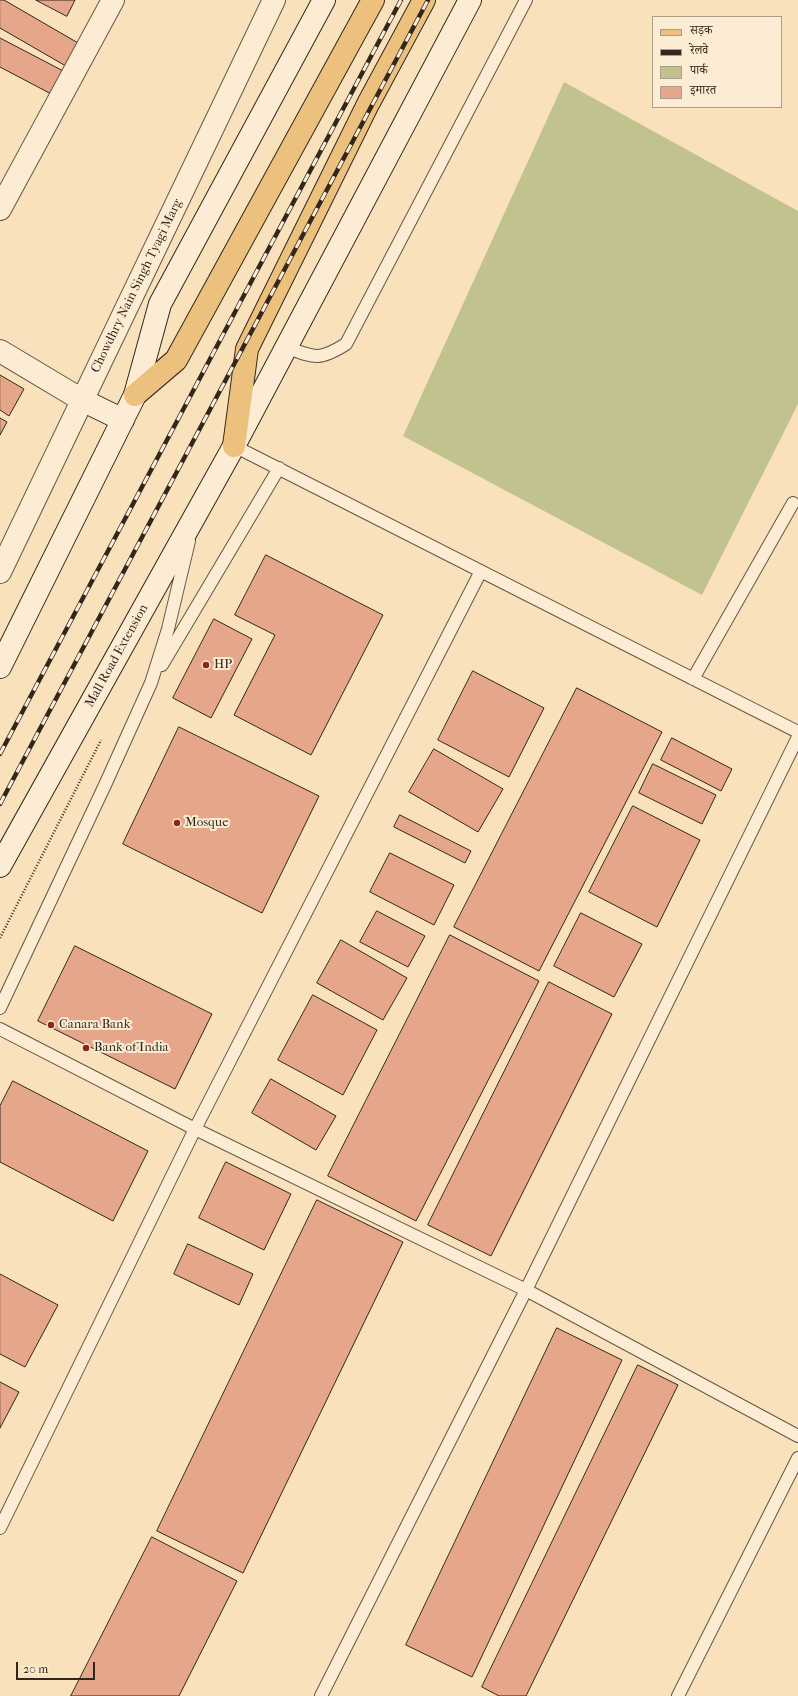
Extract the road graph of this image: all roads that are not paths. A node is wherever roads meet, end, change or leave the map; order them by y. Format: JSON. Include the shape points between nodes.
{"nodes":[{"id":1,"x":113,"y":0,"type":"edge"},
{"id":2,"x":274,"y":0,"type":"edge"},
{"id":3,"x":324,"y":0,"type":"edge"},
{"id":4,"x":373,"y":0,"type":"edge"},
{"id":5,"x":424,"y":0,"type":"edge"},
{"id":6,"x":470,"y":0,"type":"edge"},
{"id":7,"x":526,"y":0,"type":"edge"},
{"id":8,"x":0,"y":209,"type":"edge"},
{"id":9,"x":286,"y":347,"type":"junction"},
{"id":10,"x":0,"y":351,"type":"edge"},
{"id":11,"x":135,"y":395,"type":"junction"},
{"id":12,"x":82,"y":400,"type":"junction"},
{"id":13,"x":123,"y":420,"type":"junction"},
{"id":14,"x":234,"y":446,"type":"junction"},
{"id":15,"x":279,"y":468,"type":"junction"},
{"id":16,"x":796,"y":500,"type":"edge"},
{"id":17,"x":194,"y":517,"type":"junction"},
{"id":18,"x":2,"y":562,"type":"edge"},
{"id":19,"x":481,"y":571,"type":"junction"},
{"id":20,"x":0,"y":667,"type":"edge"},
{"id":21,"x":693,"y":679,"type":"junction"},
{"id":22,"x":151,"y":683,"type":"junction"},
{"id":23,"x":798,"y":732,"type":"edge"},
{"id":24,"x":798,"y":737,"type":"edge"},
{"id":25,"x":0,"y":866,"type":"edge"},
{"id":26,"x":0,"y":1008,"type":"edge"},
{"id":27,"x":0,"y":1029,"type":"edge"},
{"id":28,"x":195,"y":1128,"type":"junction"},
{"id":29,"x":526,"y":1290,"type":"junction"},
{"id":30,"x":798,"y":1436,"type":"edge"},
{"id":31,"x":798,"y":1458,"type":"edge"},
{"id":32,"x":0,"y":1528,"type":"edge"},
{"id":33,"x":321,"y":1696,"type":"edge"},
{"id":34,"x":678,"y":1696,"type":"edge"}],
"edges":[{"from":1,"to":8,"type":"main road"},
{"from":2,"to":12,"type":"main road","name":"Chowdhry Nain Singh Tyagi Marg"},
{"from":3,"to":11,"type":"main road","via":[[160,304]]},
{"from":4,"to":11,"type":"main road","via":[[176,360]]},
{"from":5,"to":14,"type":"main road","via":[[368,104],[247,349]]},
{"from":6,"to":9,"type":"main road","name":"Mall Road Extension"},
{"from":7,"to":9,"type":"lane","via":[[346,344],[330,354],[311,357]]},
{"from":9,"to":14,"type":"main road","name":"Mall Road Extension"},
{"from":10,"to":12,"type":"main road"},
{"from":11,"to":13,"type":"main road"},
{"from":12,"to":13,"type":"main road"},
{"from":12,"to":18,"type":"main road","name":"Chowdhry Nain Singh Tyagi Marg"},
{"from":13,"to":20,"type":"main road"},
{"from":14,"to":15,"type":"lane"},
{"from":14,"to":17,"type":"main road","name":"Mall Road Extension"},
{"from":15,"to":19,"type":"lane"},
{"from":15,"to":22,"type":"lane"},
{"from":16,"to":21,"type":"lane"},
{"from":17,"to":22,"type":"lane","via":[[168,629]]},
{"from":17,"to":25,"type":"main road","name":"Mall Road Extension"},
{"from":19,"to":21,"type":"lane"},
{"from":19,"to":28,"type":"lane"},
{"from":21,"to":23,"type":"lane"},
{"from":22,"to":26,"type":"lane"},
{"from":24,"to":29,"type":"lane"},
{"from":27,"to":28,"type":"lane"},
{"from":28,"to":29,"type":"lane"},
{"from":28,"to":32,"type":"lane"},
{"from":29,"to":30,"type":"lane"},
{"from":29,"to":33,"type":"lane"},
{"from":31,"to":34,"type":"lane"}]}
